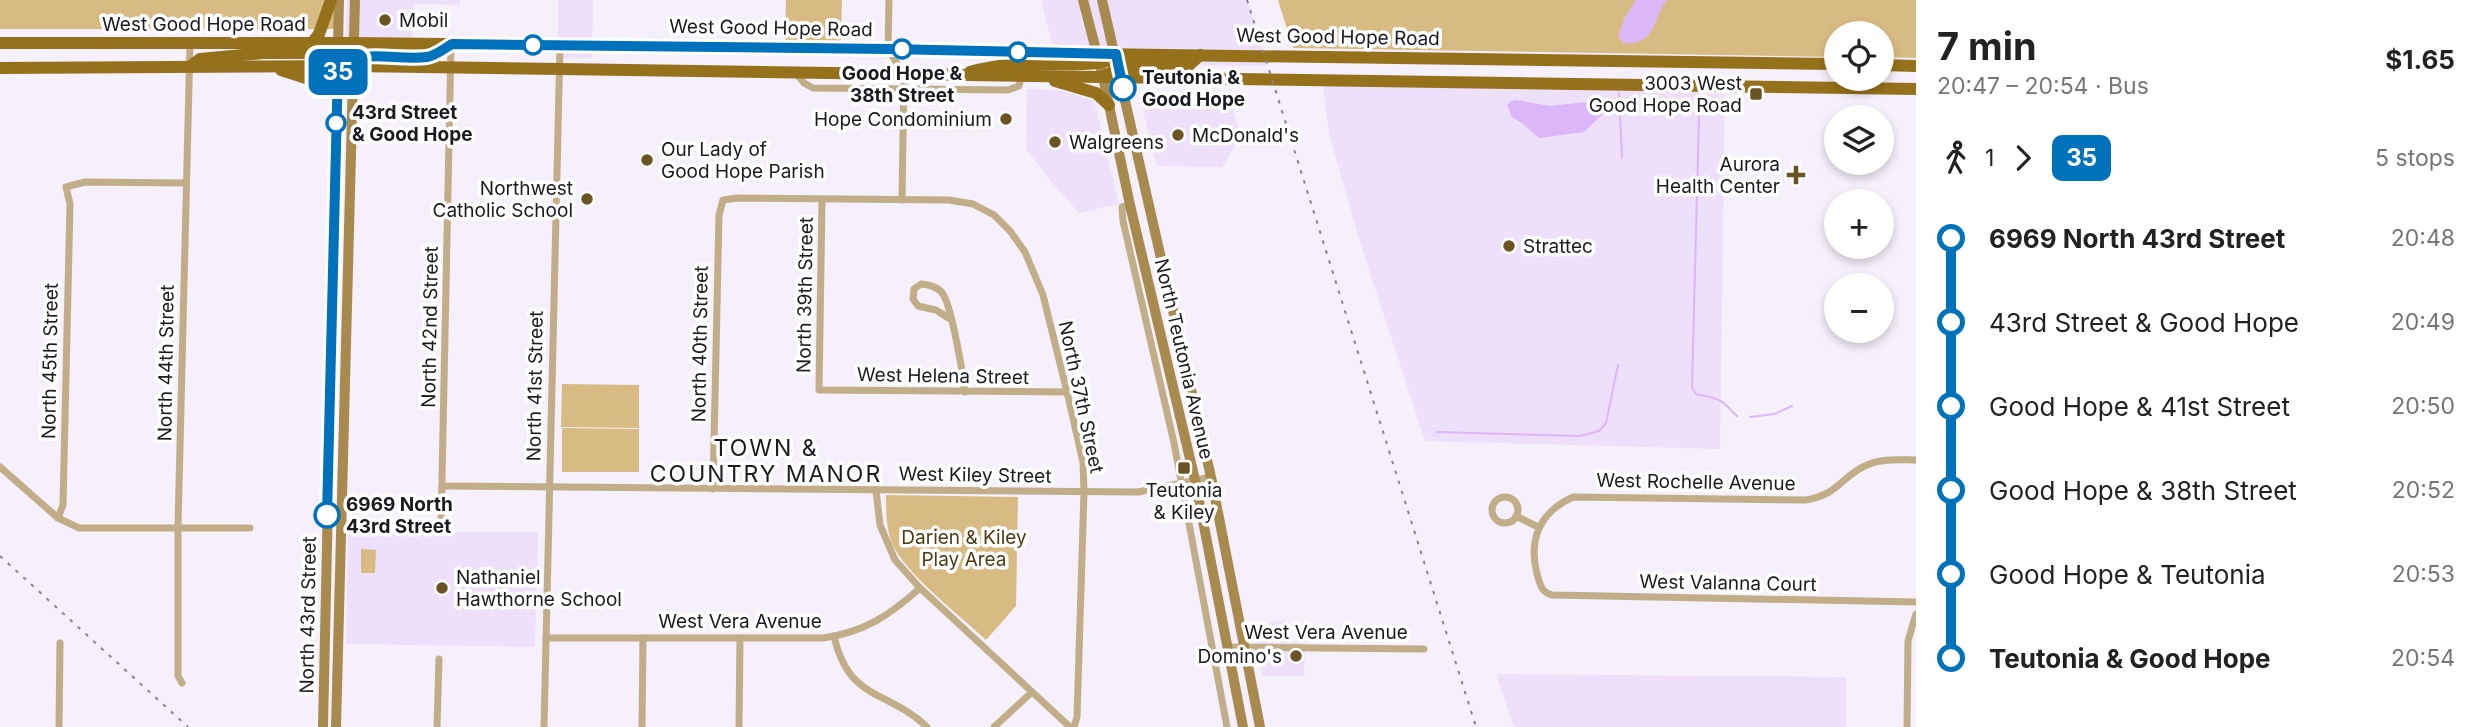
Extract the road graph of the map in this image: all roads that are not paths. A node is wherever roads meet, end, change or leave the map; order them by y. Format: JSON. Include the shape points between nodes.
{"nodes":[{"id":1,"x":331,"y":0,"type":"edge"},
{"id":2,"x":339,"y":0,"type":"edge"},
{"id":3,"x":355,"y":0,"type":"edge"},
{"id":4,"x":889,"y":0,"type":"edge"},
{"id":5,"x":1083,"y":0,"type":"edge"},
{"id":6,"x":1102,"y":0,"type":"edge"},
{"id":7,"x":0,"y":43,"type":"edge"},
{"id":8,"x":190,"y":43,"type":"junction"},
{"id":9,"x":313,"y":43,"type":"junction"},
{"id":10,"x":354,"y":43,"type":"junction"},
{"id":11,"x":452,"y":44,"type":"junction"},
{"id":12,"x":338,"y":46,"type":"junction"},
{"id":13,"x":560,"y":46,"type":"junction"},
{"id":14,"x":888,"y":49,"type":"junction"},
{"id":15,"x":1116,"y":54,"type":"junction"},
{"id":16,"x":1200,"y":55,"type":"junction"},
{"id":17,"x":1097,"y":58,"type":"junction"},
{"id":18,"x":354,"y":62,"type":"junction"},
{"id":19,"x":1824,"y":64,"type":"edge"},
{"id":20,"x":1894,"y":65,"type":"edge"},
{"id":21,"x":338,"y":66,"type":"junction"},
{"id":22,"x":1916,"y":66,"type":"edge"},
{"id":23,"x":189,"y":67,"type":"junction"},
{"id":24,"x":271,"y":67,"type":"junction"},
{"id":25,"x":0,"y":68,"type":"edge"},
{"id":26,"x":451,"y":68,"type":"junction"},
{"id":27,"x":1020,"y":69,"type":"junction"},
{"id":28,"x":559,"y":70,"type":"junction"},
{"id":29,"x":796,"y":73,"type":"junction"},
{"id":30,"x":1119,"y":73,"type":"junction"},
{"id":31,"x":904,"y":75,"type":"junction"},
{"id":32,"x":1041,"y":76,"type":"junction"},
{"id":33,"x":1103,"y":77,"type":"junction"},
{"id":34,"x":337,"y":88,"type":"junction"},
{"id":35,"x":1916,"y":89,"type":"edge"},
{"id":36,"x":904,"y":90,"type":"junction"},
{"id":37,"x":1108,"y":105,"type":"junction"},
{"id":38,"x":186,"y":183,"type":"junction"},
{"id":39,"x":822,"y":200,"type":"junction"},
{"id":40,"x":902,"y":200,"type":"junction"},
{"id":41,"x":1126,"y":206,"type":"junction"},
{"id":42,"x":950,"y":319,"type":"junction"},
{"id":43,"x":819,"y":390,"type":"joint"},
{"id":44,"x":965,"y":392,"type":"junction"},
{"id":45,"x":1067,"y":393,"type":"junction"},
{"id":46,"x":1916,"y":460,"type":"edge"},
{"id":47,"x":0,"y":467,"type":"edge"},
{"id":48,"x":1211,"y":477,"type":"junction"},
{"id":49,"x":1195,"y":480,"type":"junction"},
{"id":50,"x":1182,"y":483,"type":"junction"},
{"id":51,"x":442,"y":486,"type":"junction"},
{"id":52,"x":549,"y":486,"type":"junction"},
{"id":53,"x":713,"y":489,"type":"junction"},
{"id":54,"x":876,"y":490,"type":"junction"},
{"id":55,"x":1084,"y":492,"type":"junction"},
{"id":56,"x":1516,"y":516,"type":"dead end"},
{"id":57,"x":58,"y":518,"type":"junction"},
{"id":58,"x":178,"y":527,"type":"junction"},
{"id":59,"x":441,"y":527,"type":"dead end"},
{"id":60,"x":1538,"y":527,"type":"junction"},
{"id":61,"x":250,"y":528,"type":"dead end"},
{"id":62,"x":920,"y":588,"type":"junction"},
{"id":63,"x":1916,"y":602,"type":"edge"},
{"id":64,"x":1916,"y":614,"type":"edge"},
{"id":65,"x":834,"y":636,"type":"junction"},
{"id":66,"x":546,"y":638,"type":"junction"},
{"id":67,"x":643,"y":638,"type":"junction"},
{"id":68,"x":740,"y":638,"type":"junction"},
{"id":69,"x":61,"y":643,"type":"dead end"},
{"id":70,"x":1227,"y":647,"type":"junction"},
{"id":71,"x":1245,"y":648,"type":"junction"},
{"id":72,"x":1424,"y":649,"type":"dead end"},
{"id":73,"x":439,"y":659,"type":"dead end"},
{"id":74,"x":182,"y":683,"type":"dead end"},
{"id":75,"x":1032,"y":692,"type":"junction"},
{"id":76,"x":59,"y":727,"type":"edge"},
{"id":77,"x":323,"y":727,"type":"edge"},
{"id":78,"x":336,"y":727,"type":"edge"},
{"id":79,"x":437,"y":727,"type":"edge"},
{"id":80,"x":544,"y":727,"type":"edge"},
{"id":81,"x":642,"y":727,"type":"edge"},
{"id":82,"x":739,"y":727,"type":"edge"},
{"id":83,"x":927,"y":727,"type":"edge"},
{"id":84,"x":994,"y":727,"type":"edge"},
{"id":85,"x":1072,"y":727,"type":"edge"},
{"id":86,"x":1227,"y":727,"type":"edge"},
{"id":87,"x":1243,"y":727,"type":"edge"},
{"id":88,"x":1260,"y":727,"type":"edge"},
{"id":89,"x":1907,"y":727,"type":"edge"}],
"edges":[{"from":1,"to":9,"type":"main road"},
{"from":2,"to":12,"type":"main road","name":"North 43rd Street"},
{"from":3,"to":10,"type":"main road","name":"North 43rd Street"},
{"from":4,"to":14,"type":"street"},
{"from":5,"to":17,"type":"main road","name":"North Teutonia Avenue"},
{"from":6,"to":15,"type":"main road","name":"North Teutonia Avenue"},
{"from":7,"to":8,"type":"main road","name":"West Good Hope Road"},
{"from":8,"to":9,"type":"main road","name":"West Good Hope Road"},
{"from":8,"to":23,"type":"street","name":"North 44th Street"},
{"from":9,"to":12,"type":"main road","name":"West Good Hope Road"},
{"from":10,"to":11,"type":"main road","name":"West Good Hope Road"},
{"from":10,"to":12,"type":"main road"},
{"from":10,"to":18,"type":"main road","name":"North 43rd Street"},
{"from":11,"to":13,"type":"main road","name":"West Good Hope Road"},
{"from":11,"to":18,"type":"main road","via":[[429,57],[369,56]]},
{"from":11,"to":26,"type":"street","name":"North 42nd Street"},
{"from":12,"to":21,"type":"main road","name":"North 43rd Street"},
{"from":12,"to":23,"type":"main road","via":[[320,53],[200,59]]},
{"from":13,"to":14,"type":"main road","name":"West Good Hope Road"},
{"from":13,"to":28,"type":"street","name":"North 41st Street"},
{"from":14,"to":27,"type":"main road","name":"West Good Hope Road"},
{"from":14,"to":31,"type":"street"},
{"from":15,"to":16,"type":"main road","name":"West Good Hope Road"},
{"from":15,"to":17,"type":"main road","via":[[1108,61]]},
{"from":15,"to":30,"type":"main road","name":"North Teutonia Avenue"},
{"from":16,"to":19,"type":"main road","name":"West Good Hope Road"},
{"from":16,"to":30,"type":"main road","via":[[1188,66],[1131,65]]},
{"from":17,"to":27,"type":"main road"},
{"from":17,"to":33,"type":"main road","name":"North Teutonia Avenue"},
{"from":18,"to":21,"type":"main road","name":"West Good Hope Road"},
{"from":18,"to":26,"type":"main road","name":"West Good Hope Road"},
{"from":18,"to":78,"type":"main road","name":"North 43rd Street"},
{"from":20,"to":22,"type":"main road"},
{"from":21,"to":24,"type":"main road","name":"West Good Hope Road"},
{"from":21,"to":34,"type":"main road","name":"North 43rd Street"},
{"from":23,"to":24,"type":"main road","name":"West Good Hope Road"},
{"from":23,"to":25,"type":"main road","name":"West Good Hope Road"},
{"from":23,"to":38,"type":"street","name":"North 44th Street"},
{"from":24,"to":34,"type":"main road"},
{"from":26,"to":28,"type":"main road","name":"West Good Hope Road"},
{"from":26,"to":51,"type":"street","name":"North 42nd Street"},
{"from":27,"to":31,"type":"main road","name":"West Good Hope Road","via":[[985,67],[960,75]]},
{"from":27,"to":32,"type":"main road","name":"West Good Hope Road"},
{"from":27,"to":36,"type":"street","name":"West Good Hope Road","via":[[1008,90]]},
{"from":28,"to":29,"type":"main road","name":"West Good Hope Road"},
{"from":28,"to":52,"type":"street","name":"North 41st Street"},
{"from":29,"to":31,"type":"main road","name":"West Good Hope Road"},
{"from":29,"to":36,"type":"street","name":"West Good Hope Road","via":[[813,88]]},
{"from":30,"to":33,"type":"main road"},
{"from":30,"to":35,"type":"main road"},
{"from":30,"to":48,"type":"main road","name":"North Teutonia Avenue"},
{"from":31,"to":36,"type":"street"},
{"from":32,"to":33,"type":"main road","name":"West Good Hope Road"},
{"from":32,"to":37,"type":"main road","via":[[1096,93]]},
{"from":33,"to":37,"type":"main road","name":"North Teutonia Avenue"},
{"from":34,"to":77,"type":"main road","name":"North 43rd Street"},
{"from":36,"to":40,"type":"street"},
{"from":37,"to":41,"type":"main road","name":"North Teutonia Avenue"},
{"from":38,"to":57,"type":"street","name":"North 45th Street","via":[[85,182],[66,187],[70,204],[63,505]]},
{"from":38,"to":58,"type":"street","name":"North 44th Street"},
{"from":39,"to":40,"type":"street"},
{"from":39,"to":43,"type":"street","name":"North 39th Street"},
{"from":39,"to":53,"type":"street","name":"North 40th Street","via":[[723,201],[719,215]]},
{"from":40,"to":45,"type":"street","name":"North 37th Street","via":[[973,204],[1010,231],[1025,252],[1043,295]]},
{"from":41,"to":49,"type":"main road","name":"North Teutonia Avenue"},
{"from":41,"to":50,"type":"street","name":"North Teutonia Avenue","via":[[1123,221]]},
{"from":42,"to":42,"type":"street","via":[[944,294],[933,286],[921,284],[914,289],[918,306]]},
{"from":42,"to":44,"type":"street"},
{"from":43,"to":44,"type":"street","name":"West Helena Street"},
{"from":44,"to":45,"type":"street","name":"West Helena Street"},
{"from":45,"to":55,"type":"street","name":"North 37th Street","via":[[1083,462]]},
{"from":46,"to":60,"type":"street","name":"West Rochelle Avenue","via":[[1867,464],[1828,495],[1806,500],[1573,498],[1555,507]]},
{"from":47,"to":57,"type":"street"},
{"from":48,"to":49,"type":"street","name":"West Kiley Street"},
{"from":48,"to":71,"type":"main road","name":"North Teutonia Avenue"},
{"from":49,"to":50,"type":"street","name":"West Kiley Street"},
{"from":49,"to":70,"type":"main road","name":"North Teutonia Avenue"},
{"from":50,"to":55,"type":"street","name":"West Kiley Street","via":[[1138,492]]},
{"from":50,"to":86,"type":"street","name":"North Teutonia Avenue"},
{"from":51,"to":52,"type":"street","name":"West Kiley Street"},
{"from":51,"to":59,"type":"street","name":"North 42nd Street"},
{"from":52,"to":53,"type":"street","name":"West Kiley Street"},
{"from":52,"to":66,"type":"street","name":"North 41st Street"},
{"from":53,"to":54,"type":"street","name":"West Kiley Street"},
{"from":54,"to":55,"type":"street","name":"West Kiley Street"},
{"from":54,"to":62,"type":"street","via":[[880,525],[895,560]]},
{"from":55,"to":85,"type":"street","name":"North 37th Street","via":[[1077,717]]},
{"from":56,"to":60,"type":"street"},
{"from":57,"to":58,"type":"street","via":[[79,528]]},
{"from":58,"to":61,"type":"street"},
{"from":58,"to":74,"type":"street","name":"North 44th Street","via":[[178,676]]},
{"from":60,"to":63,"type":"street","name":"West Valanna Court","via":[[1534,556],[1542,588],[1552,595]]},
{"from":62,"to":65,"type":"street","name":"West Vera Avenue","via":[[895,611],[868,626]]},
{"from":62,"to":75,"type":"street"},
{"from":64,"to":89,"type":"street","via":[[1908,641]]},
{"from":65,"to":68,"type":"street","name":"West Vera Avenue"},
{"from":65,"to":83,"type":"street","via":[[844,665],[858,684],[912,713]]},
{"from":66,"to":67,"type":"street","name":"West Vera Avenue"},
{"from":66,"to":80,"type":"street","name":"North 41st Street"},
{"from":67,"to":68,"type":"street","name":"West Vera Avenue"},
{"from":67,"to":81,"type":"street"},
{"from":68,"to":82,"type":"street"},
{"from":69,"to":76,"type":"street"},
{"from":70,"to":71,"type":"street","name":"West Vera Avenue"},
{"from":70,"to":87,"type":"main road","name":"North Teutonia Avenue"},
{"from":71,"to":72,"type":"street","name":"West Vera Avenue"},
{"from":71,"to":88,"type":"main road","name":"North Teutonia Avenue"},
{"from":73,"to":79,"type":"street"},
{"from":75,"to":84,"type":"street"},
{"from":75,"to":85,"type":"street"}]}
